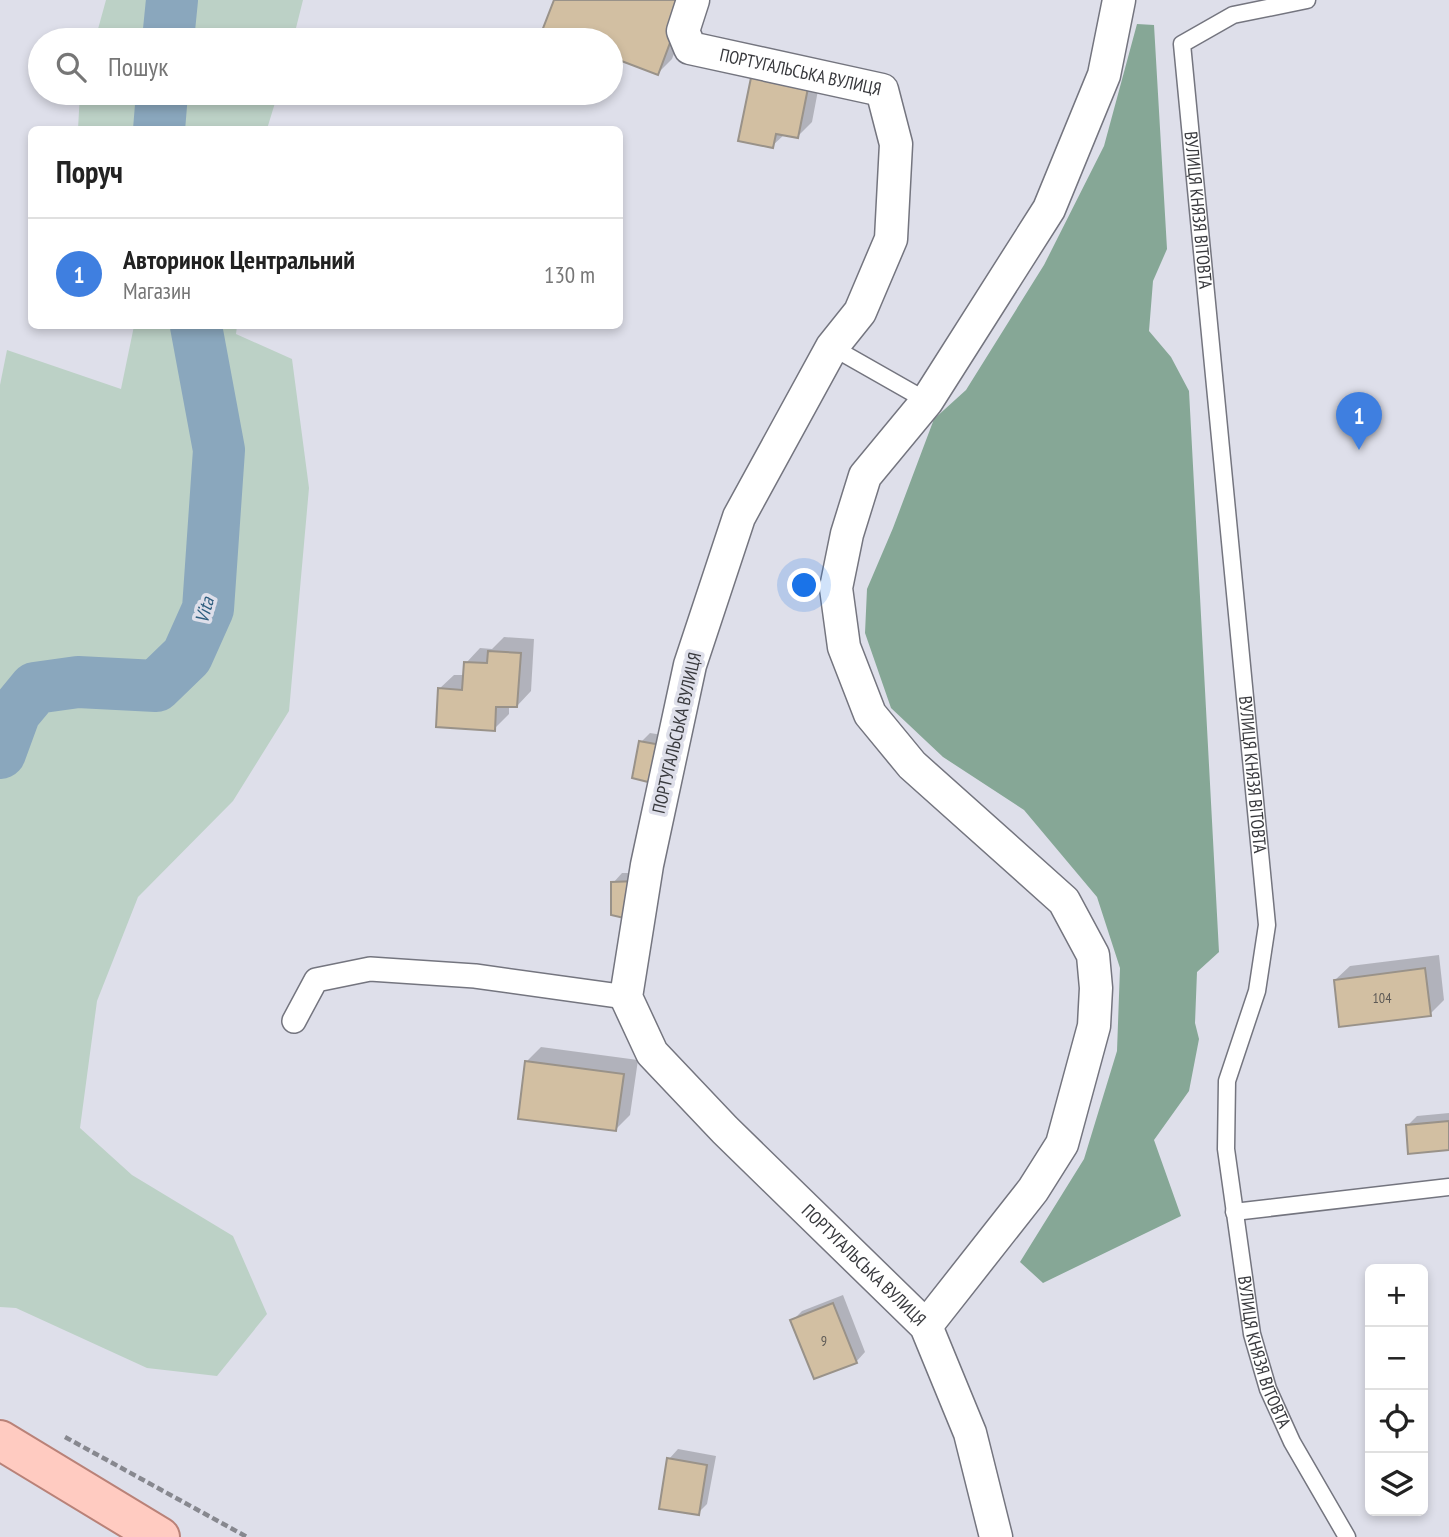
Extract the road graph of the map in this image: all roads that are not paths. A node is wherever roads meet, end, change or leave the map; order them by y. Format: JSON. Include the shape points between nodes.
{"nodes":[{"id":1,"x":694,"y":0,"type":"edge"},
{"id":2,"x":1119,"y":0,"type":"edge"},
{"id":3,"x":1307,"y":0,"type":"edge"},
{"id":4,"x":832,"y":347,"type":"junction"},
{"id":5,"x":927,"y":401,"type":"junction"},
{"id":6,"x":626,"y":996,"type":"junction"},
{"id":7,"x":293,"y":1021,"type":"dead end"},
{"id":8,"x":1449,"y":1187,"type":"edge"},
{"id":9,"x":1234,"y":1212,"type":"junction"},
{"id":10,"x":926,"y":1326,"type":"junction"},
{"id":11,"x":0,"y":1440,"type":"edge"},
{"id":12,"x":160,"y":1537,"type":"edge"},
{"id":13,"x":996,"y":1537,"type":"edge"},
{"id":14,"x":1347,"y":1537,"type":"edge"}],
"edges":[{"from":1,"to":4,"type":"street","name":"ПОРТУГАЛЬСЬКА ВУЛИЦЯ","via":[[683,31],[690,48],[881,90],[896,144],[891,239],[860,312]]},
{"from":2,"to":5,"type":"street","via":[[1104,75],[1049,209]]},
{"from":3,"to":9,"type":"lane","name":"ВУЛИЦЯ КНЯЗЯ ВІТОВТА","via":[[1233,15],[1182,44],[1267,925],[1257,991],[1227,1081],[1226,1149]]},
{"from":4,"to":5,"type":"lane"},
{"from":4,"to":6,"type":"street","name":"ПОРТУГАЛЬСЬКА ВУЛИЦЯ","via":[[739,517],[690,665],[647,865]]},
{"from":5,"to":10,"type":"street","via":[[865,476],[836,588],[844,648],[870,714],[912,765],[1064,901],[1093,955],[1096,988],[1094,1026],[1062,1144],[1033,1190]]},
{"from":6,"to":7,"type":"street","via":[[475,976],[369,969],[316,980]]},
{"from":6,"to":10,"type":"street","name":"ПОРТУГАЛЬСЬКА ВУЛИЦЯ","via":[[652,1053]]},
{"from":8,"to":9,"type":"lane"},
{"from":9,"to":14,"type":"lane","name":"ВУЛИЦЯ КНЯЗЯ ВІТОВТА","via":[[1252,1334],[1268,1389]]},
{"from":10,"to":13,"type":"street","name":"ПОРТУГАЛЬСЬКА ВУЛИЦЯ","via":[[970,1433]]},
{"from":11,"to":12,"type":"main road"}]}
